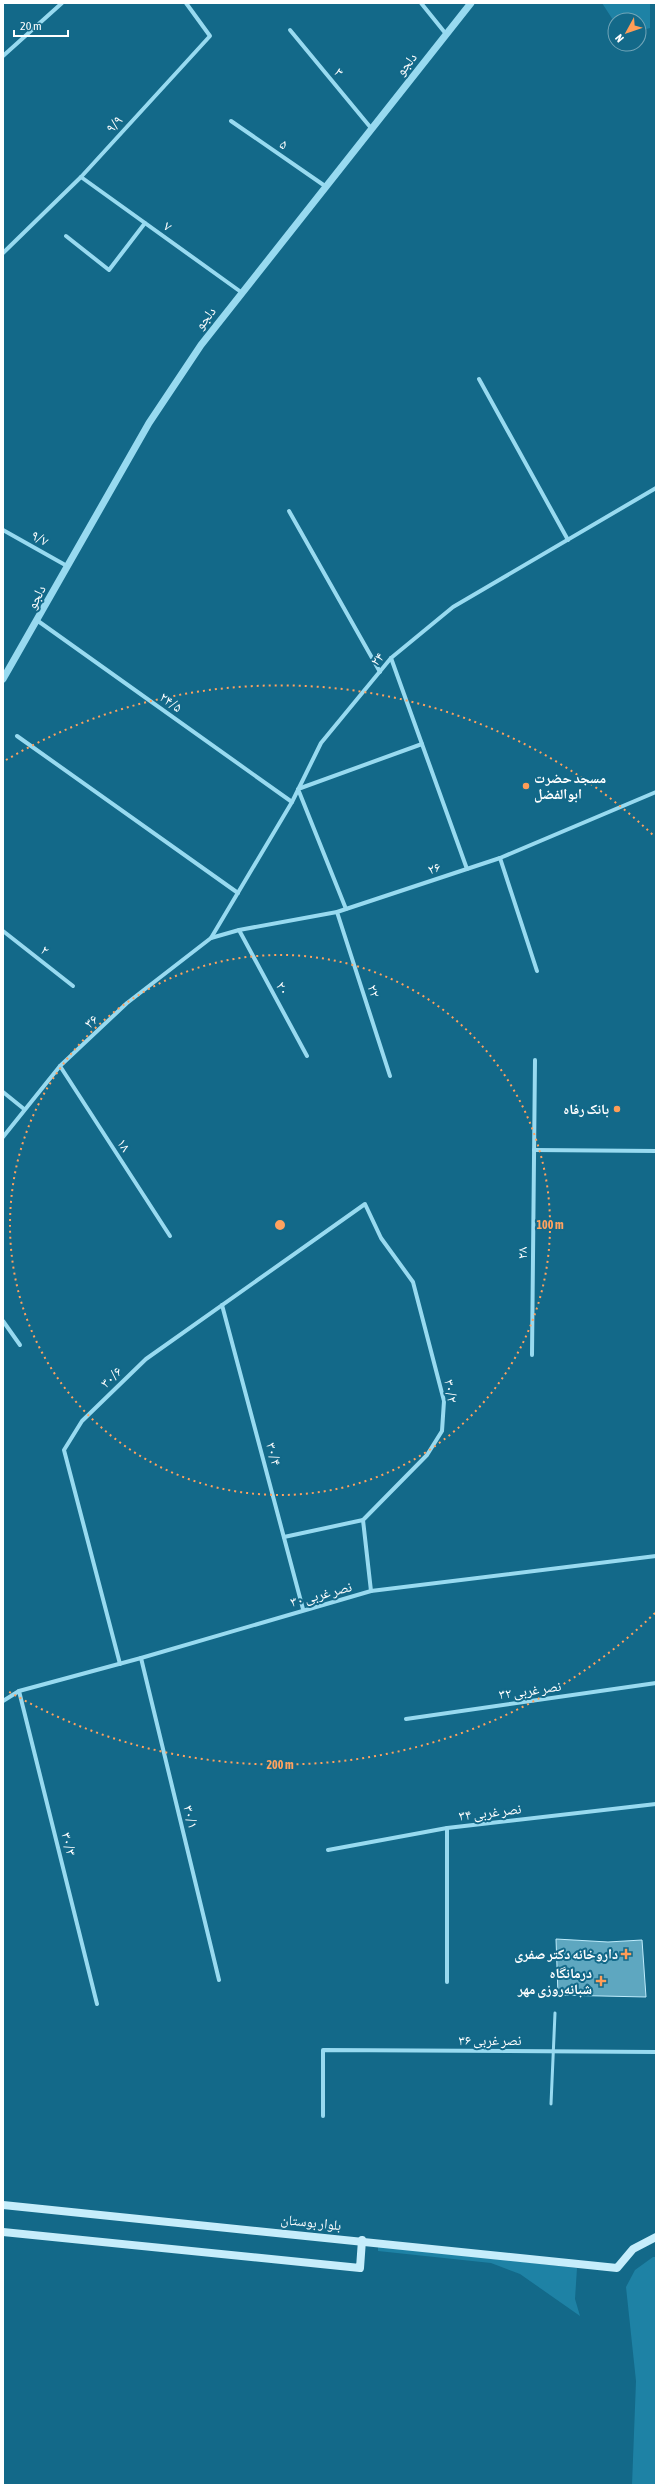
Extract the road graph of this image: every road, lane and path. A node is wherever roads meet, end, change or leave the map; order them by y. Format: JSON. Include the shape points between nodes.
{"nodes":[{"id":1,"x":62,"y":3,"type":"edge"},
{"id":2,"x":186,"y":3,"type":"edge"},
{"id":3,"x":421,"y":3,"type":"edge"},
{"id":4,"x":471,"y":3,"type":"edge"},
{"id":5,"x":290,"y":30,"type":"dead end"},
{"id":6,"x":446,"y":34,"type":"junction"},
{"id":7,"x":3,"y":56,"type":"edge"},
{"id":8,"x":231,"y":121,"type":"dead end"},
{"id":9,"x":371,"y":128,"type":"junction"},
{"id":10,"x":81,"y":176,"type":"junction"},
{"id":11,"x":325,"y":186,"type":"junction"},
{"id":12,"x":145,"y":223,"type":"junction"},
{"id":13,"x":66,"y":236,"type":"dead end"},
{"id":14,"x":3,"y":253,"type":"edge"},
{"id":15,"x":241,"y":292,"type":"junction"},
{"id":16,"x":479,"y":379,"type":"dead end"},
{"id":17,"x":656,"y":488,"type":"edge"},
{"id":18,"x":289,"y":511,"type":"dead end"},
{"id":19,"x":3,"y":530,"type":"edge"},
{"id":20,"x":568,"y":540,"type":"junction"},
{"id":21,"x":67,"y":566,"type":"junction"},
{"id":22,"x":38,"y":621,"type":"junction"},
{"id":23,"x":391,"y":658,"type":"junction"},
{"id":24,"x":380,"y":672,"type":"junction"},
{"id":25,"x":3,"y":680,"type":"edge"},
{"id":26,"x":17,"y":736,"type":"dead end"},
{"id":27,"x":422,"y":744,"type":"junction"},
{"id":28,"x":298,"y":789,"type":"junction"},
{"id":29,"x":656,"y":792,"type":"edge"},
{"id":30,"x":292,"y":802,"type":"junction"},
{"id":31,"x":500,"y":858,"type":"junction"},
{"id":32,"x":467,"y":869,"type":"junction"},
{"id":33,"x":238,"y":893,"type":"junction"},
{"id":34,"x":346,"y":909,"type":"junction"},
{"id":35,"x":337,"y":912,"type":"junction"},
{"id":36,"x":239,"y":930,"type":"junction"},
{"id":37,"x":3,"y":931,"type":"edge"},
{"id":38,"x":211,"y":938,"type":"junction"},
{"id":39,"x":537,"y":971,"type":"dead end"},
{"id":40,"x":73,"y":986,"type":"dead end"},
{"id":41,"x":308,"y":1056,"type":"dead end"},
{"id":42,"x":535,"y":1060,"type":"dead end"},
{"id":43,"x":60,"y":1066,"type":"junction"},
{"id":44,"x":390,"y":1076,"type":"dead end"},
{"id":45,"x":3,"y":1092,"type":"edge"},
{"id":46,"x":24,"y":1109,"type":"junction"},
{"id":47,"x":3,"y":1137,"type":"edge"},
{"id":48,"x":534,"y":1150,"type":"junction"},
{"id":49,"x":656,"y":1151,"type":"edge"},
{"id":50,"x":365,"y":1204,"type":"joint"},
{"id":51,"x":170,"y":1236,"type":"dead end"},
{"id":52,"x":222,"y":1305,"type":"junction"},
{"id":53,"x":3,"y":1321,"type":"edge"},
{"id":54,"x":20,"y":1346,"type":"dead end"},
{"id":55,"x":532,"y":1355,"type":"dead end"},
{"id":56,"x":363,"y":1520,"type":"junction"},
{"id":57,"x":284,"y":1537,"type":"junction"},
{"id":58,"x":656,"y":1556,"type":"edge"},
{"id":59,"x":371,"y":1591,"type":"junction"},
{"id":60,"x":303,"y":1609,"type":"junction"},
{"id":61,"x":141,"y":1658,"type":"junction"},
{"id":62,"x":120,"y":1664,"type":"junction"},
{"id":63,"x":656,"y":1684,"type":"edge"},
{"id":64,"x":19,"y":1691,"type":"junction"},
{"id":65,"x":3,"y":1701,"type":"edge"},
{"id":66,"x":406,"y":1719,"type":"dead end"},
{"id":67,"x":656,"y":1804,"type":"edge"},
{"id":68,"x":447,"y":1828,"type":"junction"},
{"id":69,"x":328,"y":1850,"type":"dead end"},
{"id":70,"x":219,"y":1980,"type":"dead end"},
{"id":71,"x":448,"y":1982,"type":"dead end"},
{"id":72,"x":97,"y":2004,"type":"dead end"},
{"id":73,"x":555,"y":2013,"type":"dead end"},
{"id":74,"x":554,"y":2051,"type":"junction"},
{"id":75,"x":656,"y":2052,"type":"edge"},
{"id":76,"x":551,"y":2104,"type":"dead end"},
{"id":77,"x":323,"y":2116,"type":"dead end"},
{"id":78,"x":3,"y":2205,"type":"edge"},
{"id":79,"x":3,"y":2232,"type":"edge"},
{"id":80,"x":656,"y":2235,"type":"edge"},
{"id":81,"x":362,"y":2240,"type":"junction"}],
"edges":[{"from":1,"to":7,"type":"street"},
{"from":2,"to":10,"type":"street","name":"۹/۹","via":[[210,36]]},
{"from":3,"to":6,"type":"street"},
{"from":4,"to":6,"type":"street","name":"دلجو"},
{"from":5,"to":9,"type":"street","name":"۳"},
{"from":6,"to":9,"type":"street","name":"دلجو"},
{"from":8,"to":11,"type":"street","name":"۵"},
{"from":9,"to":11,"type":"street","name":"دلجو"},
{"from":10,"to":12,"type":"street","name":"۷"},
{"from":10,"to":14,"type":"street","name":"۹/۹"},
{"from":11,"to":15,"type":"street","name":"دلجو"},
{"from":12,"to":13,"type":"street","via":[[109,270]]},
{"from":12,"to":15,"type":"street","name":"۷"},
{"from":15,"to":21,"type":"street","name":"دلجو","via":[[201,344],[149,423]]},
{"from":16,"to":20,"type":"street"},
{"from":17,"to":20,"type":"street","name":"۲۴"},
{"from":18,"to":24,"type":"street"},
{"from":19,"to":21,"type":"street","name":"۹/۷"},
{"from":20,"to":23,"type":"street","name":"۲۴","via":[[453,607]]},
{"from":21,"to":22,"type":"street","name":"دلجو"},
{"from":22,"to":25,"type":"street","name":"دلجو"},
{"from":22,"to":30,"type":"street","name":"۲۴/۵"},
{"from":23,"to":24,"type":"street","name":"۲۴"},
{"from":23,"to":27,"type":"street"},
{"from":24,"to":28,"type":"street","name":"۲۴","via":[[322,743]]},
{"from":26,"to":33,"type":"street"},
{"from":27,"to":28,"type":"street"},
{"from":27,"to":32,"type":"street"},
{"from":28,"to":30,"type":"street","name":"۲۴"},
{"from":28,"to":34,"type":"street"},
{"from":29,"to":31,"type":"street","name":"۲۶"},
{"from":30,"to":33,"type":"street","name":"۲۴"},
{"from":31,"to":32,"type":"street","name":"۲۶"},
{"from":31,"to":39,"type":"street"},
{"from":32,"to":34,"type":"street","name":"۲۶"},
{"from":33,"to":38,"type":"street","name":"۲۴"},
{"from":34,"to":35,"type":"street","name":"۲۶"},
{"from":35,"to":36,"type":"street","name":"۲۶"},
{"from":35,"to":44,"type":"street","name":"۲۲"},
{"from":36,"to":38,"type":"street","name":"۲۶"},
{"from":36,"to":41,"type":"street","name":"۲۰"},
{"from":37,"to":40,"type":"street","name":"۲"},
{"from":38,"to":43,"type":"street","name":"۳۶","via":[[127,1003]]},
{"from":42,"to":48,"type":"street","name":"۲۸"},
{"from":43,"to":46,"type":"street","name":"۳۶"},
{"from":43,"to":51,"type":"street","name":"۱۸"},
{"from":45,"to":46,"type":"street"},
{"from":46,"to":47,"type":"street","name":"۳۶"},
{"from":48,"to":49,"type":"street"},
{"from":48,"to":55,"type":"street","name":"۲۸"},
{"from":50,"to":52,"type":"street","name":"۳۰/۶"},
{"from":50,"to":56,"type":"street","name":"۳۰/۲","via":[[381,1238],[414,1282],[444,1401],[442,1431],[427,1455]]},
{"from":52,"to":57,"type":"street","name":"۳۰/۴"},
{"from":52,"to":62,"type":"street","name":"۳۰/۶","via":[[146,1359],[82,1421],[64,1450]]},
{"from":53,"to":54,"type":"street"},
{"from":56,"to":57,"type":"street"},
{"from":56,"to":59,"type":"street"},
{"from":57,"to":60,"type":"street","name":"۳۰/۴"},
{"from":58,"to":59,"type":"street","name":"نصر غربی ۳۰"},
{"from":59,"to":60,"type":"street","name":"نصر غربی ۳۰"},
{"from":60,"to":61,"type":"street","name":"نصر غربی ۳۰"},
{"from":61,"to":62,"type":"street","name":"نصر غربی ۳۰"},
{"from":61,"to":70,"type":"street","name":"۳۰/۱"},
{"from":62,"to":64,"type":"street","name":"نصر غربی ۳۰"},
{"from":63,"to":66,"type":"street","name":"نصر غربی ۳۲"},
{"from":64,"to":65,"type":"street","name":"نصر غربی ۳۰"},
{"from":64,"to":72,"type":"street","name":"۳۰/۳"},
{"from":67,"to":68,"type":"street","name":"نصر غربی ۳۴"},
{"from":68,"to":69,"type":"street","name":"نصر غربی ۳۴"},
{"from":68,"to":71,"type":"street"},
{"from":73,"to":74,"type":"lane"},
{"from":74,"to":75,"type":"street","name":"نصر غربی ۳۶"},
{"from":74,"to":76,"type":"lane"},
{"from":74,"to":77,"type":"street","name":"نصر غربی ۳۶","via":[[323,2050]]},
{"from":78,"to":81,"type":"main road","name":"بلوار بوستان"},
{"from":79,"to":81,"type":"main road","via":[[360,2268]]},
{"from":80,"to":81,"type":"main road","name":"بلوار بوستان","via":[[633,2249],[617,2268]]}]}
